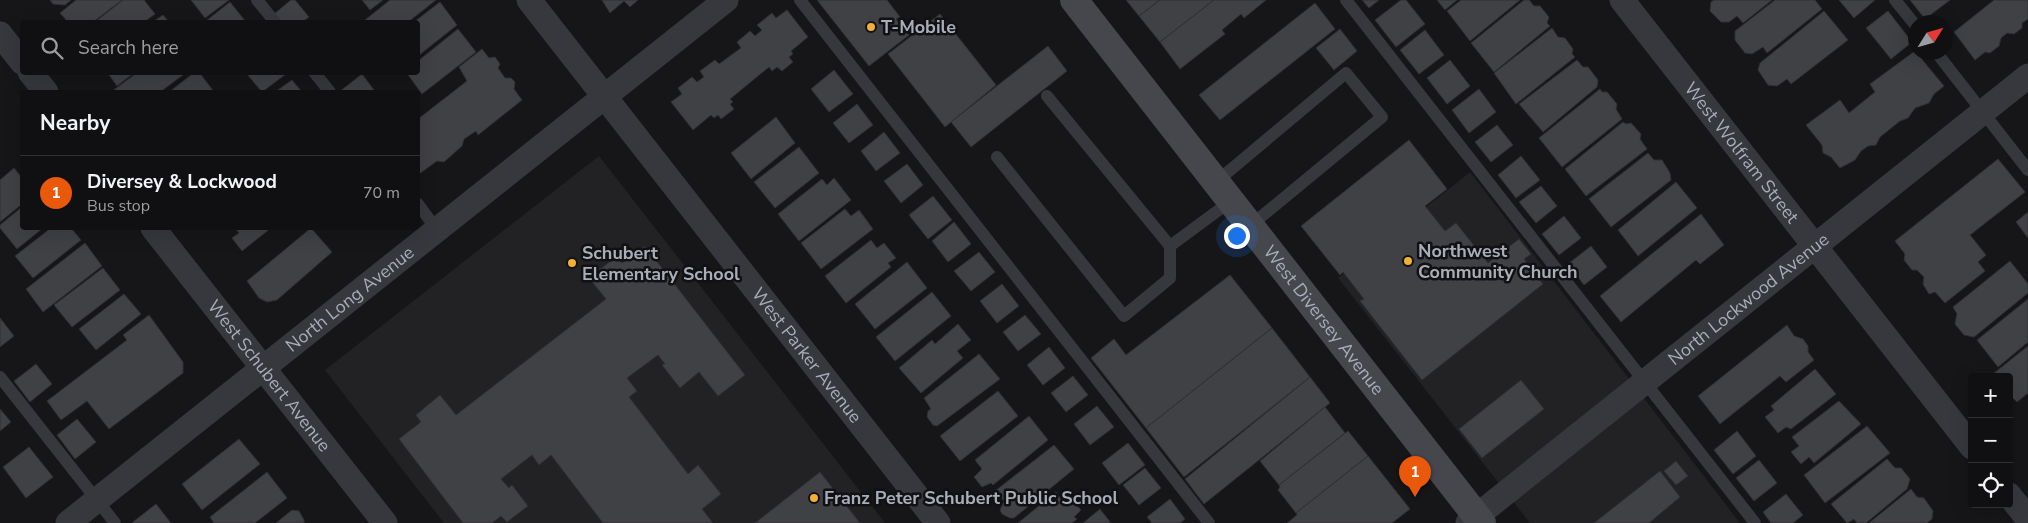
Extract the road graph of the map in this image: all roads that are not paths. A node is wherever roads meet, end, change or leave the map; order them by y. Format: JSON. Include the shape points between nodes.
{"nodes":[{"id":1,"x":258,"y":0,"type":"edge"},
{"id":2,"x":529,"y":0,"type":"edge"},
{"id":3,"x":726,"y":0,"type":"edge"},
{"id":4,"x":800,"y":0,"type":"edge"},
{"id":5,"x":1074,"y":0,"type":"edge"},
{"id":6,"x":1346,"y":0,"type":"edge"},
{"id":7,"x":1622,"y":0,"type":"edge"},
{"id":8,"x":1895,"y":0,"type":"edge"},
{"id":9,"x":1908,"y":16,"type":"edge"},
{"id":10,"x":273,"y":20,"type":"edge"},
{"id":11,"x":0,"y":34,"type":"edge"},
{"id":12,"x":20,"y":59,"type":"edge"},
{"id":13,"x":1942,"y":60,"type":"edge"},
{"id":14,"x":32,"y":75,"type":"edge"},
{"id":15,"x":316,"y":75,"type":"edge"},
{"id":16,"x":2028,"y":76,"type":"edge"},
{"id":17,"x":44,"y":90,"type":"edge"},
{"id":18,"x":328,"y":90,"type":"edge"},
{"id":19,"x":604,"y":96,"type":"junction"},
{"id":20,"x":1047,"y":96,"type":"dead end"},
{"id":21,"x":1983,"y":112,"type":"junction"},
{"id":22,"x":997,"y":157,"type":"dead end"},
{"id":23,"x":2028,"y":170,"type":"edge"},
{"id":24,"x":1223,"y":191,"type":"junction"},
{"id":25,"x":420,"y":207,"type":"edge"},
{"id":26,"x":1250,"y":226,"type":"junction"},
{"id":27,"x":154,"y":230,"type":"edge"},
{"id":28,"x":437,"y":230,"type":"junction"},
{"id":29,"x":1170,"y":246,"type":"junction"},
{"id":30,"x":1815,"y":246,"type":"junction"},
{"id":31,"x":263,"y":368,"type":"junction"},
{"id":32,"x":0,"y":377,"type":"edge"},
{"id":33,"x":1645,"y":382,"type":"junction"},
{"id":34,"x":1968,"y":442,"type":"edge"},
{"id":35,"x":97,"y":500,"type":"junction"},
{"id":36,"x":2013,"y":500,"type":"edge"},
{"id":37,"x":2028,"y":519,"type":"edge"},
{"id":38,"x":1476,"y":521,"type":"edge"},
{"id":39,"x":68,"y":523,"type":"edge"},
{"id":40,"x":115,"y":523,"type":"edge"},
{"id":41,"x":385,"y":523,"type":"edge"},
{"id":42,"x":938,"y":523,"type":"edge"},
{"id":43,"x":1209,"y":523,"type":"edge"},
{"id":44,"x":1755,"y":523,"type":"edge"}],
"edges":[{"from":1,"to":10,"type":"lane"},
{"from":2,"to":19,"type":"street","name":"West Parker Avenue"},
{"from":3,"to":19,"type":"street","name":"North Long Avenue"},
{"from":4,"to":43,"type":"lane"},
{"from":5,"to":24,"type":"main road","name":"West Diversey Avenue"},
{"from":6,"to":33,"type":"lane"},
{"from":7,"to":30,"type":"street","name":"West Wolfram Street"},
{"from":8,"to":9,"type":"lane"},
{"from":11,"to":12,"type":"street"},
{"from":13,"to":21,"type":"lane"},
{"from":14,"to":17,"type":"street"},
{"from":15,"to":18,"type":"lane"},
{"from":16,"to":21,"type":"street","name":"North Lockwood Avenue"},
{"from":19,"to":28,"type":"street","name":"North Long Avenue"},
{"from":19,"to":42,"type":"street","name":"West Parker Avenue"},
{"from":20,"to":29,"type":"lane"},
{"from":21,"to":23,"type":"lane"},
{"from":21,"to":30,"type":"street","name":"North Lockwood Avenue"},
{"from":22,"to":29,"type":"lane","via":[[1124,316],[1170,278]]},
{"from":24,"to":26,"type":"main road","name":"West Diversey Avenue"},
{"from":24,"to":26,"type":"lane","via":[[1346,73],[1382,117]]},
{"from":24,"to":29,"type":"lane"},
{"from":25,"to":28,"type":"lane"},
{"from":26,"to":38,"type":"main road","name":"West Diversey Avenue"},
{"from":27,"to":31,"type":"street","name":"West Schubert Avenue"},
{"from":28,"to":31,"type":"street","name":"North Long Avenue"},
{"from":30,"to":33,"type":"street","name":"North Lockwood Avenue"},
{"from":30,"to":34,"type":"street","name":"West Wolfram Street"},
{"from":31,"to":35,"type":"street","name":"North Long Avenue"},
{"from":31,"to":41,"type":"street","name":"West Schubert Avenue"},
{"from":32,"to":35,"type":"lane"},
{"from":33,"to":38,"type":"street","name":"North Lockwood Avenue"},
{"from":33,"to":44,"type":"lane"},
{"from":35,"to":39,"type":"street","name":"North Long Avenue"},
{"from":35,"to":40,"type":"lane"},
{"from":36,"to":37,"type":"street"}]}
